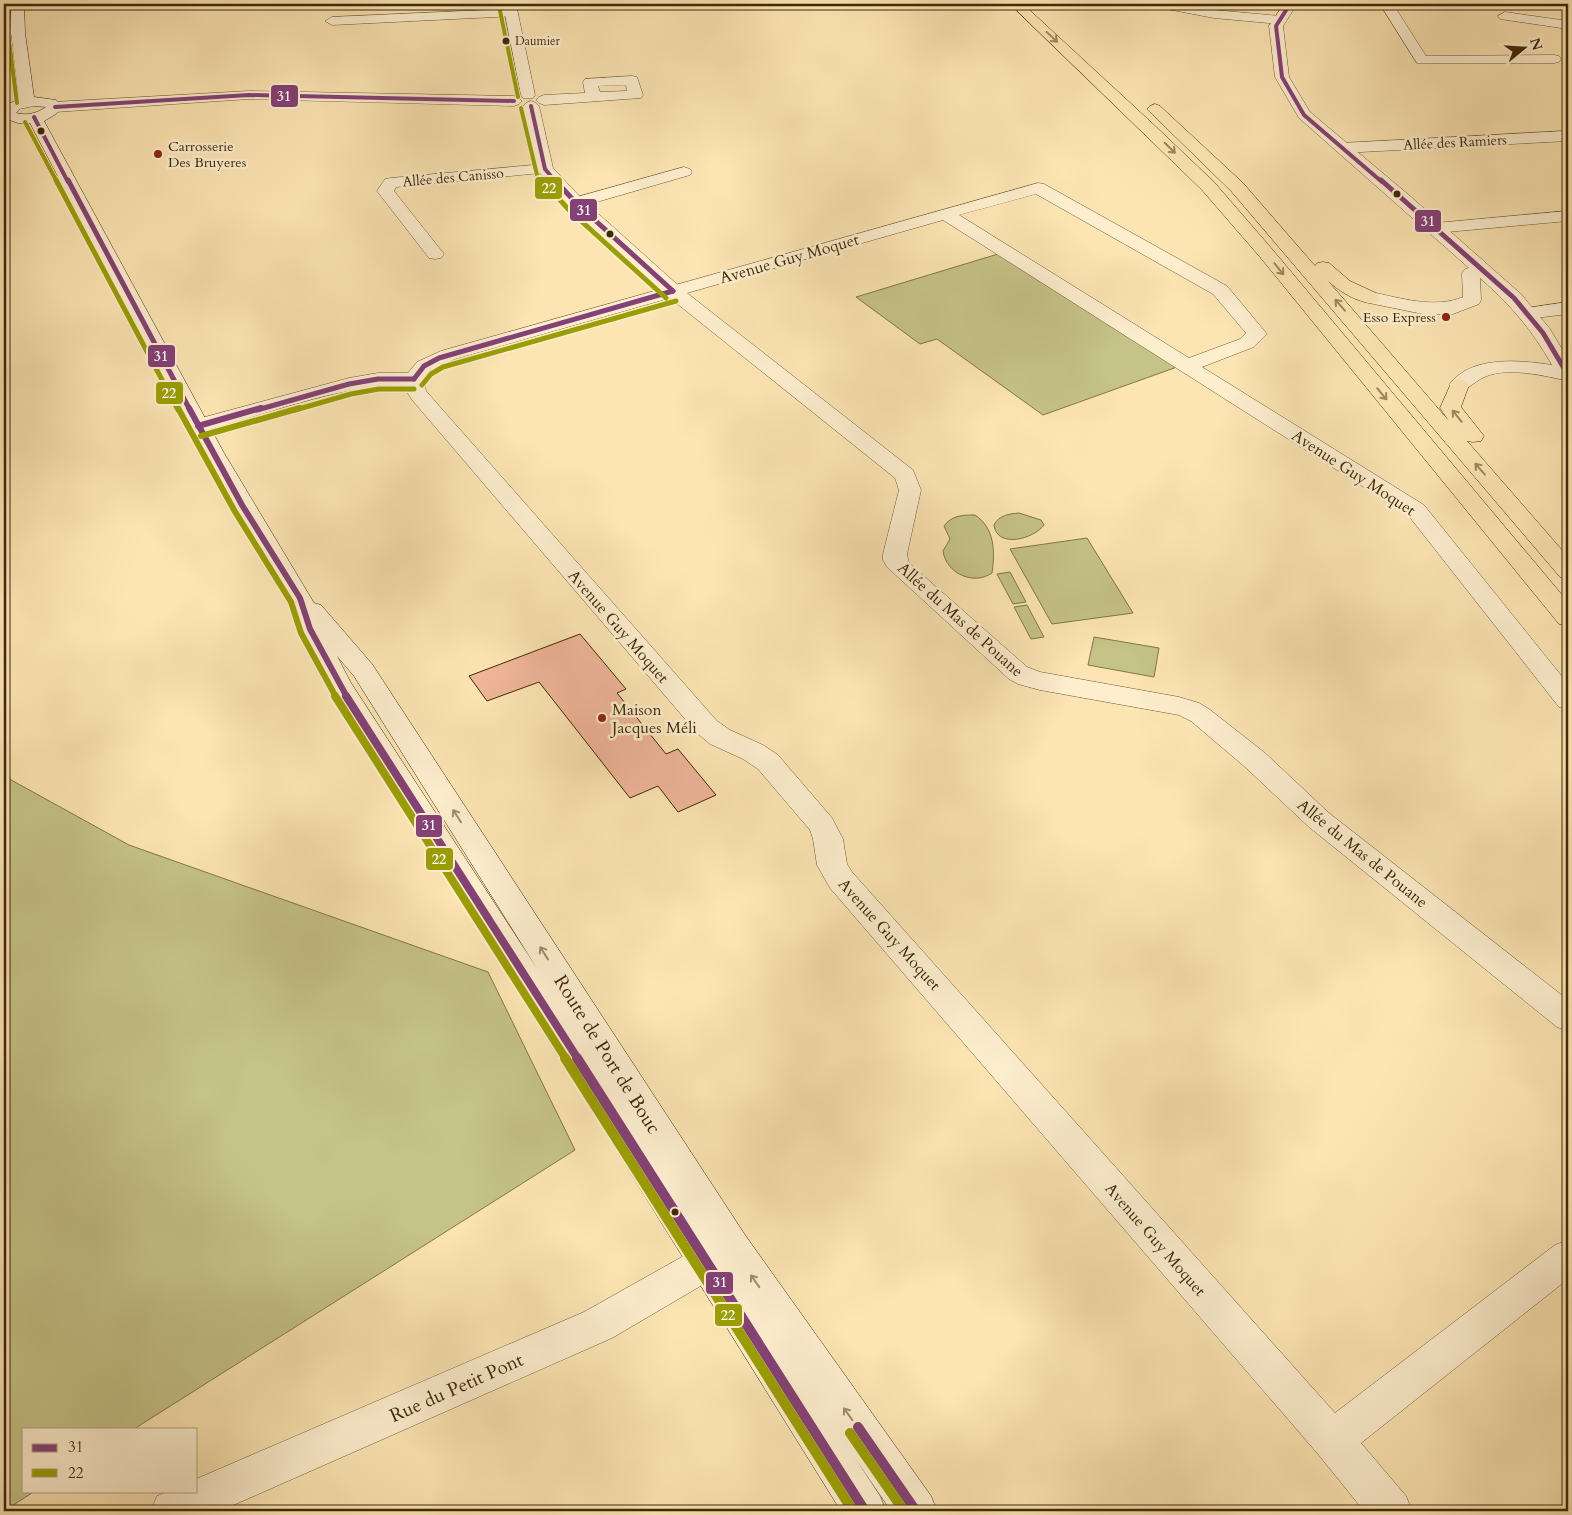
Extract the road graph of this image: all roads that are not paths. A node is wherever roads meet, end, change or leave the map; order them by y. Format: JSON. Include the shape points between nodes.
{"nodes":[{"id":1,"x":16,"y":4,"type":"edge"},
{"id":2,"x":1016,"y":4,"type":"edge"},
{"id":3,"x":1037,"y":4,"type":"edge"},
{"id":4,"x":1168,"y":4,"type":"edge"},
{"id":5,"x":1290,"y":4,"type":"edge"},
{"id":6,"x":1387,"y":4,"type":"edge"},
{"id":7,"x":510,"y":8,"type":"edge"},
{"id":8,"x":1506,"y":15,"type":"edge"},
{"id":9,"x":1280,"y":20,"type":"junction"},
{"id":10,"x":332,"y":21,"type":"dead end"},
{"id":11,"x":1568,"y":25,"type":"edge"},
{"id":12,"x":1554,"y":59,"type":"dead end"},
{"id":13,"x":594,"y":97,"type":"dead end"},
{"id":14,"x":529,"y":101,"type":"junction"},
{"id":15,"x":31,"y":110,"type":"junction"},
{"id":16,"x":7,"y":114,"type":"edge"},
{"id":17,"x":1568,"y":136,"type":"edge"},
{"id":18,"x":1342,"y":148,"type":"junction"},
{"id":19,"x":545,"y":169,"type":"junction"},
{"id":20,"x":684,"y":172,"type":"dead end"},
{"id":21,"x":1237,"y":187,"type":"junction"},
{"id":22,"x":576,"y":204,"type":"junction"},
{"id":23,"x":945,"y":214,"type":"junction"},
{"id":24,"x":1568,"y":216,"type":"edge"},
{"id":25,"x":1436,"y":228,"type":"junction"},
{"id":26,"x":435,"y":254,"type":"dead end"},
{"id":27,"x":1484,"y":270,"type":"junction"},
{"id":28,"x":672,"y":291,"type":"junction"},
{"id":29,"x":1371,"y":298,"type":"joint"},
{"id":30,"x":1568,"y":308,"type":"edge"},
{"id":31,"x":1527,"y":314,"type":"junction"},
{"id":32,"x":1188,"y":366,"type":"junction"},
{"id":33,"x":1568,"y":374,"type":"edge"},
{"id":34,"x":414,"y":379,"type":"junction"},
{"id":35,"x":1459,"y":385,"type":"joint"},
{"id":36,"x":198,"y":426,"type":"junction"},
{"id":37,"x":1562,"y":564,"type":"edge"},
{"id":38,"x":1568,"y":618,"type":"edge"},
{"id":39,"x":1568,"y":701,"type":"edge"},
{"id":40,"x":1568,"y":1018,"type":"edge"},
{"id":41,"x":719,"y":1255,"type":"junction"},
{"id":42,"x":1568,"y":1257,"type":"edge"},
{"id":43,"x":1332,"y":1440,"type":"junction"},
{"id":44,"x":172,"y":1511,"type":"edge"},
{"id":45,"x":866,"y":1511,"type":"edge"},
{"id":46,"x":916,"y":1511,"type":"edge"},
{"id":47,"x":1391,"y":1511,"type":"edge"}],
"edges":[{"from":1,"to":15,"type":"street","name":"Route de Port de Bouc"},
{"from":2,"to":38,"type":"highway","one_way":true,"via":[[1208,186]]},
{"from":3,"to":21,"type":"highway"},
{"from":4,"to":9,"type":"street","via":[[1214,14]]},
{"from":5,"to":9,"type":"street"},
{"from":6,"to":12,"type":"street","via":[[1422,60]]},
{"from":7,"to":10,"type":"street"},
{"from":7,"to":14,"type":"street"},
{"from":8,"to":11,"type":"street"},
{"from":9,"to":18,"type":"street","via":[[1276,26],[1282,77],[1304,115]]},
{"from":13,"to":14,"type":"street"},
{"from":14,"to":15,"type":"street","via":[[249,95],[55,107],[48,113]]},
{"from":14,"to":19,"type":"street"},
{"from":15,"to":16,"type":"street","via":[[15,106]]},
{"from":15,"to":36,"type":"street","name":"Route de Port de Bouc"},
{"from":17,"to":18,"type":"street","name":"Allée des Ramiers"},
{"from":18,"to":25,"type":"street"},
{"from":19,"to":22,"type":"street"},
{"from":19,"to":26,"type":"street","name":"Allée des Canisso","via":[[391,183],[385,191]]},
{"from":20,"to":22,"type":"street"},
{"from":21,"to":29,"type":"highway","via":[[1261,204],[1343,286]]},
{"from":37,"to":21,"type":"highway","one_way":true},
{"from":22,"to":28,"type":"street"},
{"from":23,"to":28,"type":"street","name":"Avenue Guy Moquet"},
{"from":23,"to":32,"type":"street","name":"Avenue Guy Moquet"},
{"from":23,"to":32,"type":"street","name":"Avenue Guy Moquet","via":[[1038,188],[1220,290],[1257,334],[1247,343]]},
{"from":24,"to":25,"type":"street"},
{"from":25,"to":27,"type":"street"},
{"from":27,"to":29,"type":"street","via":[[1471,273],[1472,300],[1453,308],[1422,308]]},
{"from":27,"to":31,"type":"street"},
{"from":28,"to":34,"type":"street","name":"Avenue Guy Moquet","via":[[439,358],[424,366]]},
{"from":28,"to":40,"type":"street","name":"Allée du Mas de Pouane","via":[[904,475],[910,490],[895,560],[1018,673],[1040,681],[1179,706],[1200,715],[1256,760],[1319,820]]},
{"from":30,"to":31,"type":"street"},
{"from":31,"to":33,"type":"street","via":[[1543,332]]},
{"from":32,"to":39,"type":"street","name":"Avenue Guy Moquet","via":[[1416,510]]},
{"from":33,"to":35,"type":"street","via":[[1522,366],[1482,370]]},
{"from":34,"to":36,"type":"street","via":[[378,379],[349,384]]},
{"from":34,"to":43,"type":"street","name":"Avenue Guy Moquet","via":[[420,397],[707,727],[768,762],[826,832],[832,865],[841,880]]},
{"from":37,"to":35,"type":"highway","one_way":true,"via":[[1496,464],[1450,408]]},
{"from":36,"to":41,"type":"street","name":"Route de Port de Bouc","via":[[300,598],[363,670]]},
{"from":41,"to":44,"type":"street","name":"Rue du Petit Pont","via":[[598,1326]]},
{"from":41,"to":45,"type":"street","name":"Route de Port de Bouc"},
{"from":46,"to":41,"type":"street","name":"Route de Port de Bouc","one_way":true},
{"from":42,"to":43,"type":"street"},
{"from":43,"to":47,"type":"street","name":"Avenue Guy Moquet"}]}
